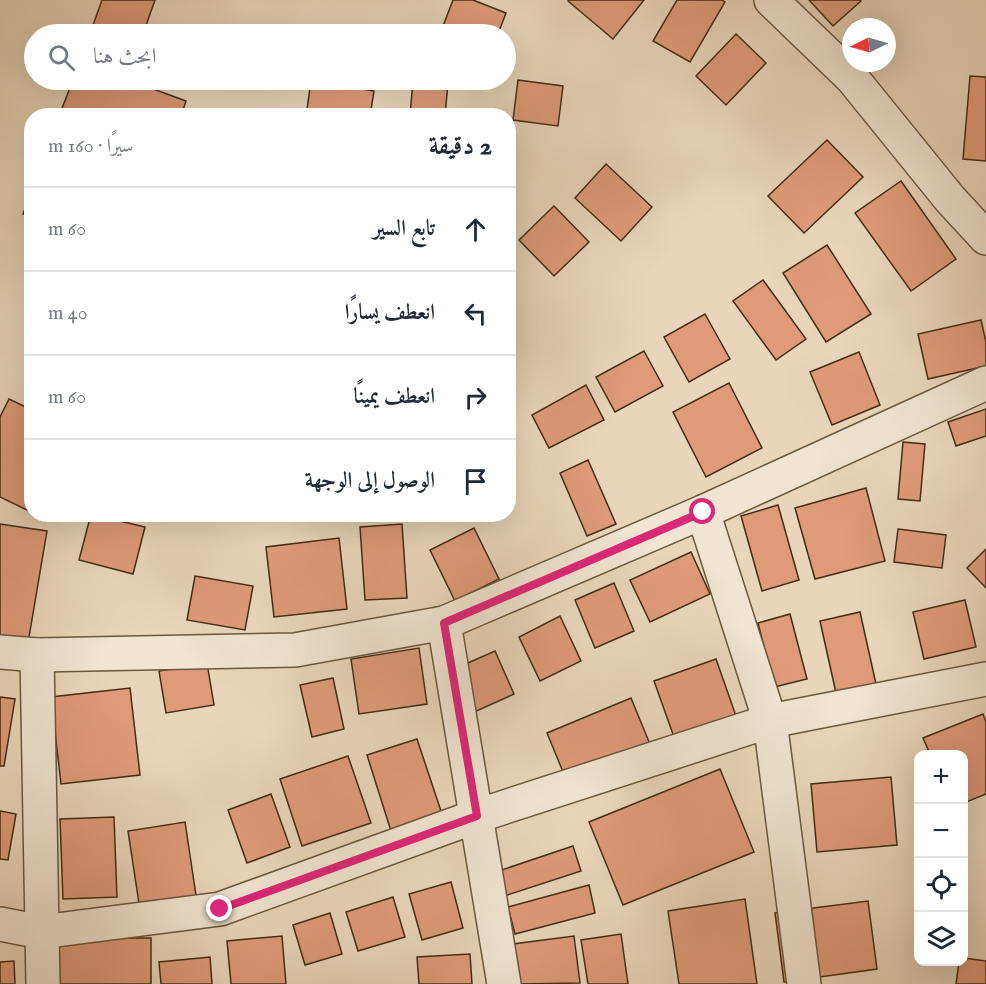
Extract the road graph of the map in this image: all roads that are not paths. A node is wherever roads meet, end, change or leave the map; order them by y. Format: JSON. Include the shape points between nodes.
{"nodes":[{"id":1,"x":771,"y":0,"type":"edge"},
{"id":2,"x":986,"y":238,"type":"edge"},
{"id":3,"x":986,"y":383,"type":"edge"},
{"id":4,"x":703,"y":512,"type":"junction"},
{"id":5,"x":444,"y":623,"type":"junction"},
{"id":6,"x":0,"y":652,"type":"edge"},
{"id":7,"x":37,"y":655,"type":"junction"},
{"id":8,"x":986,"y":679,"type":"edge"},
{"id":9,"x":770,"y":721,"type":"junction"},
{"id":10,"x":477,"y":816,"type":"junction"},
{"id":11,"x":0,"y":924,"type":"edge"},
{"id":12,"x":41,"y":932,"type":"junction"},
{"id":13,"x":42,"y":984,"type":"edge"},
{"id":14,"x":504,"y":984,"type":"edge"},
{"id":15,"x":804,"y":984,"type":"edge"}],
"edges":[{"from":1,"to":2,"type":"street","via":[[852,78]]},
{"from":3,"to":4,"type":"street"},
{"from":4,"to":5,"type":"street"},
{"from":4,"to":9,"type":"street"},
{"from":5,"to":7,"type":"street","via":[[296,650]]},
{"from":5,"to":10,"type":"street"},
{"from":6,"to":7,"type":"street"},
{"from":7,"to":12,"type":"street"},
{"from":8,"to":9,"type":"street"},
{"from":9,"to":10,"type":"street"},
{"from":9,"to":15,"type":"street"},
{"from":10,"to":12,"type":"street","via":[[220,909]]},
{"from":10,"to":14,"type":"street"},
{"from":11,"to":12,"type":"street"},
{"from":12,"to":13,"type":"street"}]}
